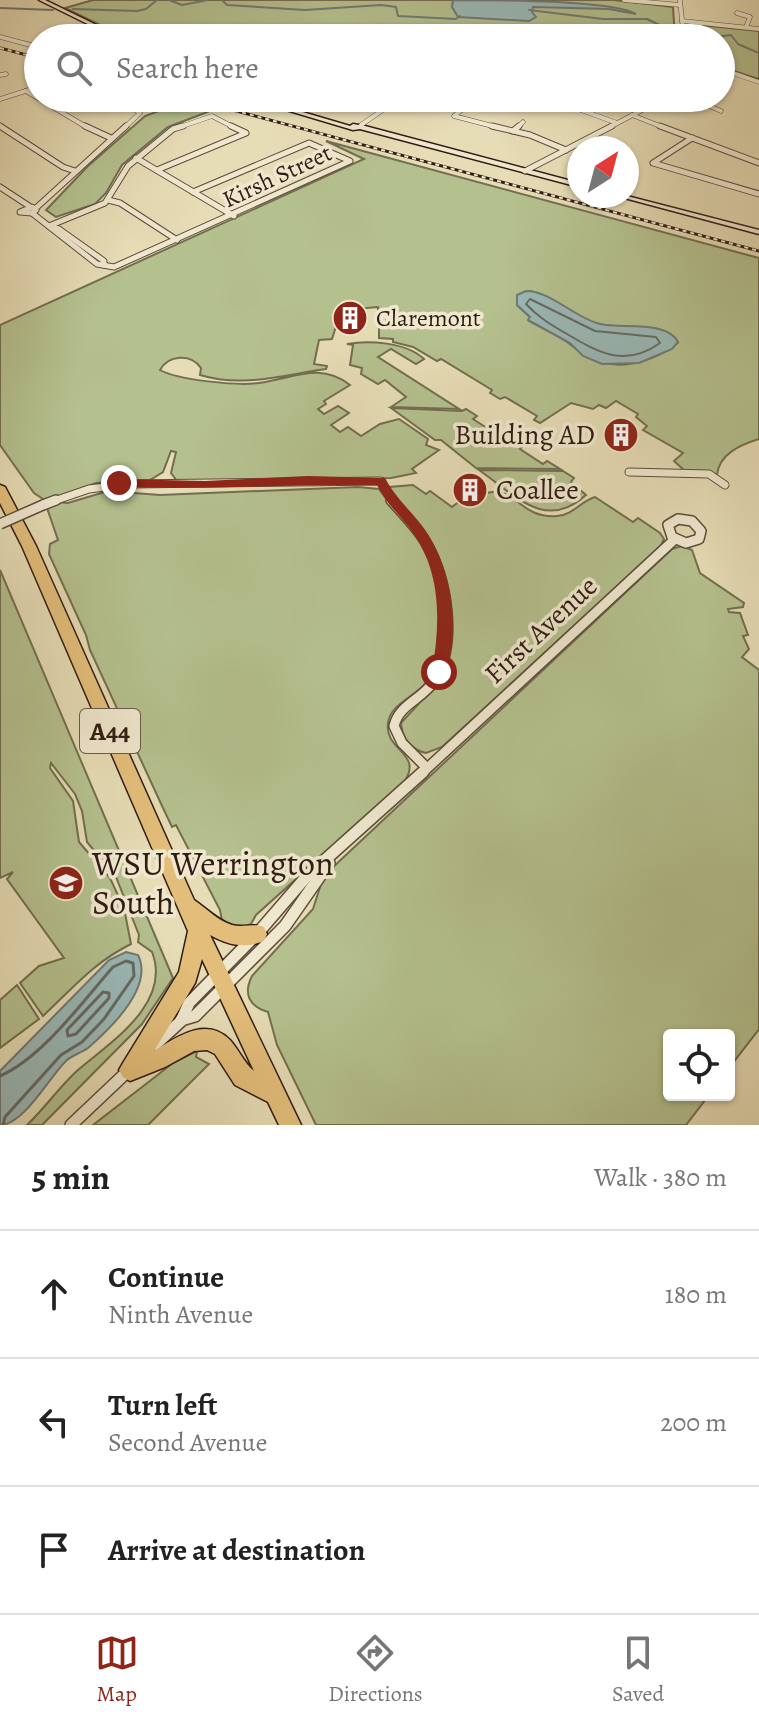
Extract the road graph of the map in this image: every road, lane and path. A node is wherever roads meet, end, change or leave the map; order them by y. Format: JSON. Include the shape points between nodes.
{"nodes":[{"id":1,"x":54,"y":0,"type":"edge"},
{"id":2,"x":624,"y":0,"type":"edge"},
{"id":3,"x":44,"y":1,"type":"edge"},
{"id":4,"x":680,"y":3,"type":"edge"},
{"id":5,"x":737,"y":13,"type":"dead end"},
{"id":6,"x":682,"y":21,"type":"junction"},
{"id":7,"x":91,"y":24,"type":"edge"},
{"id":8,"x":682,"y":24,"type":"edge"},
{"id":9,"x":714,"y":24,"type":"edge"},
{"id":10,"x":735,"y":26,"type":"edge"},
{"id":11,"x":746,"y":27,"type":"junction"},
{"id":12,"x":759,"y":29,"type":"edge"},
{"id":13,"x":0,"y":37,"type":"edge"},
{"id":14,"x":24,"y":43,"type":"edge"},
{"id":15,"x":735,"y":74,"type":"edge"},
{"id":16,"x":759,"y":82,"type":"edge"},
{"id":17,"x":24,"y":92,"type":"edge"},
{"id":18,"x":0,"y":99,"type":"edge"},
{"id":19,"x":62,"y":112,"type":"edge"},
{"id":20,"x":140,"y":112,"type":"edge"},
{"id":21,"x":304,"y":112,"type":"edge"},
{"id":22,"x":379,"y":112,"type":"edge"},
{"id":23,"x":459,"y":112,"type":"edge"},
{"id":24,"x":588,"y":112,"type":"edge"},
{"id":25,"x":638,"y":112,"type":"edge"},
{"id":26,"x":632,"y":115,"type":"junction"},
{"id":27,"x":523,"y":122,"type":"dead end"},
{"id":28,"x":617,"y":123,"type":"junction"},
{"id":29,"x":0,"y":126,"type":"edge"},
{"id":30,"x":359,"y":126,"type":"junction"},
{"id":31,"x":513,"y":131,"type":"junction"},
{"id":32,"x":111,"y":138,"type":"junction"},
{"id":33,"x":692,"y":138,"type":"junction"},
{"id":34,"x":566,"y":150,"type":"junction"},
{"id":35,"x":136,"y":158,"type":"junction"},
{"id":36,"x":653,"y":163,"type":"junction"},
{"id":37,"x":759,"y":163,"type":"edge"},
{"id":38,"x":643,"y":164,"type":"dead end"},
{"id":39,"x":157,"y":170,"type":"junction"},
{"id":40,"x":75,"y":171,"type":"junction"},
{"id":41,"x":525,"y":171,"type":"junction"},
{"id":42,"x":567,"y":182,"type":"edge"},
{"id":43,"x":0,"y":187,"type":"edge"},
{"id":44,"x":193,"y":192,"type":"junction"},
{"id":45,"x":0,"y":194,"type":"edge"},
{"id":46,"x":759,"y":194,"type":"edge"},
{"id":47,"x":108,"y":200,"type":"junction"},
{"id":48,"x":639,"y":201,"type":"edge"},
{"id":49,"x":33,"y":209,"type":"junction"},
{"id":50,"x":234,"y":216,"type":"junction"},
{"id":51,"x":49,"y":226,"type":"junction"},
{"id":52,"x":759,"y":232,"type":"edge"},
{"id":53,"x":177,"y":240,"type":"junction"},
{"id":54,"x":629,"y":472,"type":"dead end"},
{"id":55,"x":725,"y":485,"type":"dead end"},
{"id":56,"x":0,"y":490,"type":"edge"},
{"id":57,"x":0,"y":524,"type":"edge"},
{"id":58,"x":675,"y":539,"type":"dead end"},
{"id":59,"x":427,"y":768,"type":"junction"},
{"id":60,"x":334,"y":855,"type":"junction"},
{"id":61,"x":187,"y":907,"type":"junction"},
{"id":62,"x":198,"y":931,"type":"junction"},
{"id":63,"x":257,"y":934,"type":"junction"},
{"id":64,"x":221,"y":981,"type":"junction"},
{"id":65,"x":130,"y":1070,"type":"junction"},
{"id":66,"x":275,"y":1094,"type":"junction"},
{"id":67,"x":71,"y":1125,"type":"edge"},
{"id":68,"x":290,"y":1125,"type":"edge"}],
"edges":[{"from":1,"to":3,"type":"street"},
{"from":2,"to":4,"type":"street"},
{"from":3,"to":7,"type":"street"},
{"from":4,"to":6,"type":"street"},
{"from":5,"to":11,"type":"street","via":[[750,17]]},
{"from":6,"to":8,"type":"street"},
{"from":6,"to":9,"type":"street"},
{"from":10,"to":11,"type":"street"},
{"from":11,"to":12,"type":"street"},
{"from":13,"to":14,"type":"street"},
{"from":15,"to":16,"type":"street"},
{"from":17,"to":18,"type":"street"},
{"from":19,"to":32,"type":"street"},
{"from":20,"to":32,"type":"street"},
{"from":21,"to":30,"type":"street"},
{"from":22,"to":30,"type":"street"},
{"from":23,"to":31,"type":"street","via":[[454,116]]},
{"from":24,"to":28,"type":"street"},
{"from":25,"to":26,"type":"street"},
{"from":26,"to":28,"type":"street"},
{"from":26,"to":33,"type":"street"},
{"from":27,"to":31,"type":"street"},
{"from":28,"to":34,"type":"street"},
{"from":29,"to":40,"type":"street"},
{"from":30,"to":41,"type":"street"},
{"from":31,"to":34,"type":"street"},
{"from":32,"to":40,"type":"street"},
{"from":33,"to":36,"type":"street"},
{"from":33,"to":37,"type":"street"},
{"from":34,"to":41,"type":"street"},
{"from":35,"to":39,"type":"street"},
{"from":35,"to":39,"type":"street","via":[[173,129],[208,116],[246,133]]},
{"from":35,"to":47,"type":"street"},
{"from":36,"to":38,"type":"street"},
{"from":36,"to":46,"type":"street"},
{"from":39,"to":44,"type":"street"},
{"from":40,"to":49,"type":"street"},
{"from":41,"to":42,"type":"street"},
{"from":43,"to":49,"type":"street"},
{"from":44,"to":50,"type":"street"},
{"from":44,"to":50,"type":"street","name":"Kirsh Street","via":[[309,143],[350,161]]},
{"from":45,"to":49,"type":"street","via":[[22,214]]},
{"from":47,"to":51,"type":"street"},
{"from":47,"to":53,"type":"street"},
{"from":48,"to":52,"type":"street"},
{"from":49,"to":51,"type":"street"},
{"from":50,"to":53,"type":"street","name":"Kirsh Street"},
{"from":51,"to":53,"type":"street","name":"Kirsh Street","via":[[97,264],[117,267]]},
{"from":54,"to":55,"type":"street","via":[[709,474]]},
{"from":56,"to":61,"type":"highway","number":"A44"},
{"from":57,"to":59,"type":"street","bridge":true,"via":[[76,491],[107,484],[381,481],[429,548],[445,601],[439,672],[396,717],[394,726],[403,744]]},
{"from":58,"to":59,"type":"street","name":"First Avenue"},
{"from":59,"to":60,"type":"street","name":"First Avenue"},
{"from":60,"to":63,"type":"street","name":"First Avenue","via":[[307,876]]},
{"from":60,"to":64,"type":"street","name":"First Avenue","via":[[285,926]]},
{"from":61,"to":62,"type":"highway","number":"A44"},
{"from":61,"to":63,"type":"highway","via":[[229,936]]},
{"from":62,"to":64,"type":"highway","number":"A44"},
{"from":62,"to":65,"type":"highway","via":[[188,976]]},
{"from":63,"to":64,"type":"street","name":"First Avenue"},
{"from":64,"to":65,"type":"street","name":"First Avenue","via":[[195,1016],[181,1021]]},
{"from":64,"to":66,"type":"highway","number":"A44"},
{"from":65,"to":66,"type":"highway","via":[[191,1041],[209,1039],[222,1047],[243,1077]]},
{"from":65,"to":67,"type":"street","name":"First Avenue"},
{"from":66,"to":68,"type":"highway","number":"A44"}]}
